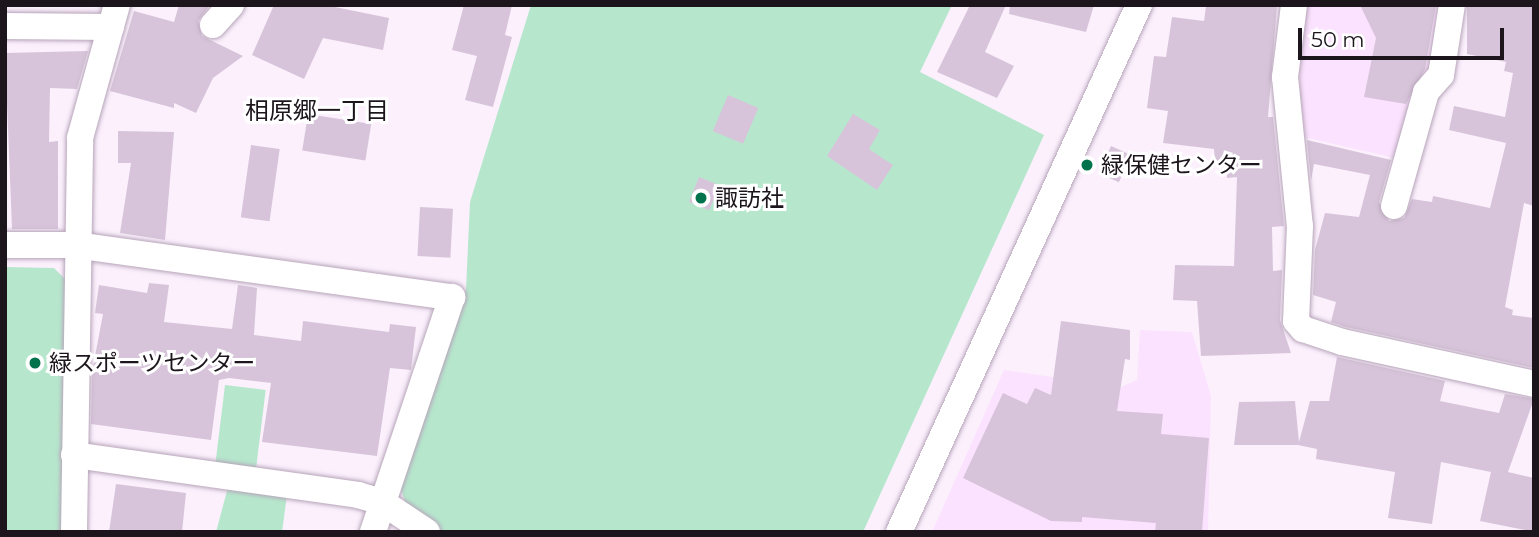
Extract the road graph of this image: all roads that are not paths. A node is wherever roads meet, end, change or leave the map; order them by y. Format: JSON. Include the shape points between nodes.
{"nodes":[{"id":1,"x":231,"y":5,"type":"edge"},
{"id":2,"x":1139,"y":5,"type":"edge"},
{"id":3,"x":1294,"y":5,"type":"edge"},
{"id":4,"x":1452,"y":5,"type":"edge"},
{"id":5,"x":114,"y":16,"type":"edge"},
{"id":6,"x":213,"y":25,"type":"dead end"},
{"id":7,"x":5,"y":26,"type":"edge"},
{"id":8,"x":1394,"y":206,"type":"dead end"},
{"id":9,"x":5,"y":244,"type":"edge"},
{"id":10,"x":75,"y":245,"type":"junction"},
{"id":11,"x":1534,"y":384,"type":"edge"},
{"id":12,"x":75,"y":455,"type":"junction"},
{"id":13,"x":382,"y":502,"type":"junction"},
{"id":14,"x":74,"y":532,"type":"edge"},
{"id":15,"x":373,"y":532,"type":"edge"},
{"id":16,"x":427,"y":532,"type":"edge"},
{"id":17,"x":899,"y":532,"type":"edge"}],
"edges":[{"from":1,"to":6,"type":"street"},
{"from":2,"to":17,"type":"street"},
{"from":3,"to":11,"type":"street","via":[[1285,77],[1300,226],[1296,321],[1303,329],[1342,342]]},
{"from":4,"to":8,"type":"street","via":[[1441,75],[1426,92]]},
{"from":5,"to":7,"type":"street"},
{"from":5,"to":10,"type":"street","via":[[80,138]]},
{"from":9,"to":10,"type":"street"},
{"from":10,"to":12,"type":"street"},
{"from":10,"to":13,"type":"street","via":[[452,298]]},
{"from":12,"to":13,"type":"street"},
{"from":12,"to":14,"type":"street"},
{"from":13,"to":15,"type":"street"},
{"from":13,"to":16,"type":"street"}]}
